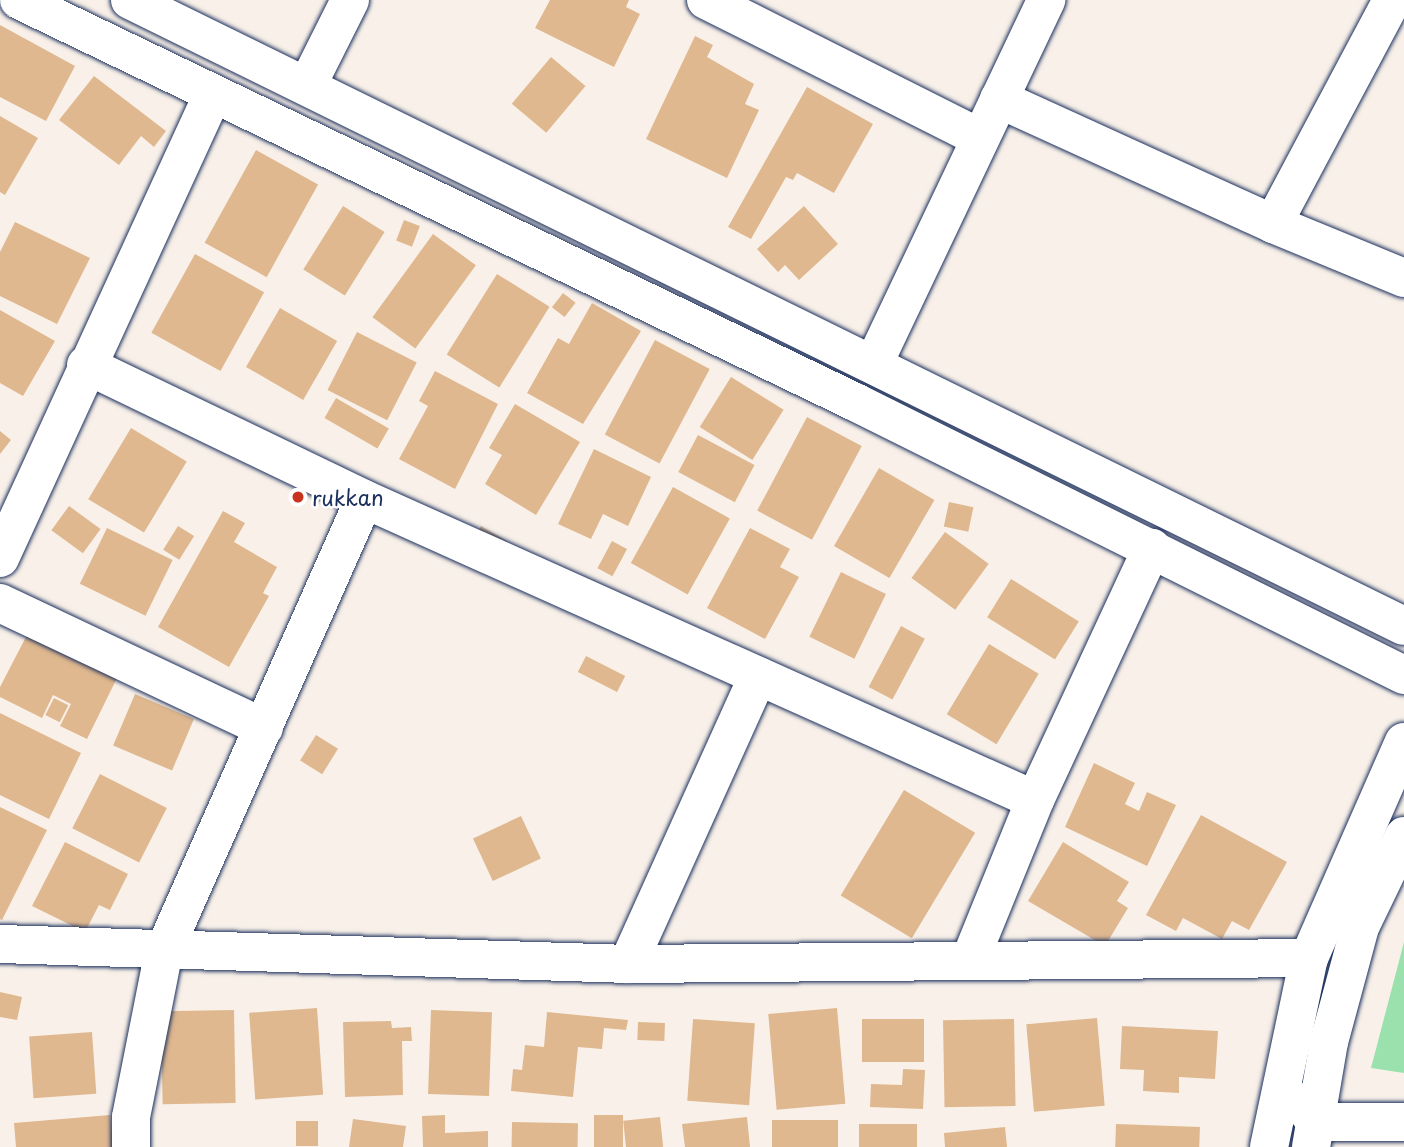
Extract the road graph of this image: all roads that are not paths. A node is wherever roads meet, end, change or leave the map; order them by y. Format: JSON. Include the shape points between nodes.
{"nodes":[{"id":1,"x":19,"y":0,"type":"edge"},
{"id":2,"x":130,"y":0,"type":"edge"},
{"id":3,"x":350,"y":0,"type":"edge"},
{"id":4,"x":1046,"y":0,"type":"edge"},
{"id":5,"x":1392,"y":0,"type":"edge"},
{"id":6,"x":709,"y":1,"type":"edge"},
{"id":7,"x":307,"y":86,"type":"junction"},
{"id":8,"x":212,"y":96,"type":"junction"},
{"id":9,"x":999,"y":99,"type":"junction"},
{"id":10,"x":980,"y":138,"type":"junction"},
{"id":11,"x":1273,"y":224,"type":"junction"},
{"id":12,"x":1404,"y":278,"type":"edge"},
{"id":13,"x":874,"y":363,"type":"junction"},
{"id":14,"x":86,"y":365,"type":"junction"},
{"id":15,"x":364,"y":499,"type":"junction"},
{"id":16,"x":1152,"y":548,"type":"junction"},
{"id":17,"x":0,"y":558,"type":"edge"},
{"id":18,"x":0,"y":603,"type":"edge"},
{"id":19,"x":1404,"y":626,"type":"edge"},
{"id":20,"x":758,"y":676,"type":"junction"},
{"id":21,"x":1404,"y":676,"type":"edge"},
{"id":22,"x":264,"y":728,"type":"junction"},
{"id":23,"x":1404,"y":743,"type":"edge"},
{"id":24,"x":1035,"y":800,"type":"junction"},
{"id":25,"x":1404,"y":836,"type":"edge"},
{"id":26,"x":0,"y":944,"type":"edge"},
{"id":27,"x":164,"y":951,"type":"junction"},
{"id":28,"x":1309,"y":958,"type":"junction"},
{"id":29,"x":970,"y":960,"type":"junction"},
{"id":30,"x":628,"y":964,"type":"junction"},
{"id":31,"x":1404,"y":1122,"type":"edge"},
{"id":32,"x":1313,"y":1135,"type":"edge"},
{"id":33,"x":131,"y":1147,"type":"edge"},
{"id":34,"x":1269,"y":1147,"type":"edge"}],
"edges":[{"from":1,"to":8,"type":"street"},
{"from":2,"to":7,"type":"street"},
{"from":3,"to":7,"type":"street"},
{"from":4,"to":9,"type":"street"},
{"from":5,"to":11,"type":"street"},
{"from":6,"to":10,"type":"street"},
{"from":7,"to":13,"type":"street"},
{"from":8,"to":14,"type":"street"},
{"from":8,"to":16,"type":"street"},
{"from":9,"to":10,"type":"street"},
{"from":9,"to":11,"type":"street"},
{"from":10,"to":13,"type":"street"},
{"from":11,"to":12,"type":"street"},
{"from":13,"to":19,"type":"street"},
{"from":14,"to":15,"type":"street"},
{"from":14,"to":17,"type":"street"},
{"from":15,"to":20,"type":"street"},
{"from":15,"to":22,"type":"street"},
{"from":16,"to":21,"type":"street"},
{"from":16,"to":24,"type":"street"},
{"from":18,"to":22,"type":"street"},
{"from":20,"to":24,"type":"street"},
{"from":20,"to":30,"type":"street"},
{"from":22,"to":27,"type":"street"},
{"from":23,"to":28,"type":"street"},
{"from":24,"to":29,"type":"street"},
{"from":25,"to":32,"type":"street","via":[[1360,927],[1329,1042]]},
{"from":26,"to":27,"type":"street"},
{"from":27,"to":30,"type":"street"},
{"from":27,"to":33,"type":"street","via":[[131,1117]]},
{"from":28,"to":29,"type":"street"},
{"from":28,"to":34,"type":"street"},
{"from":29,"to":30,"type":"street"},
{"from":31,"to":32,"type":"street"}]}
